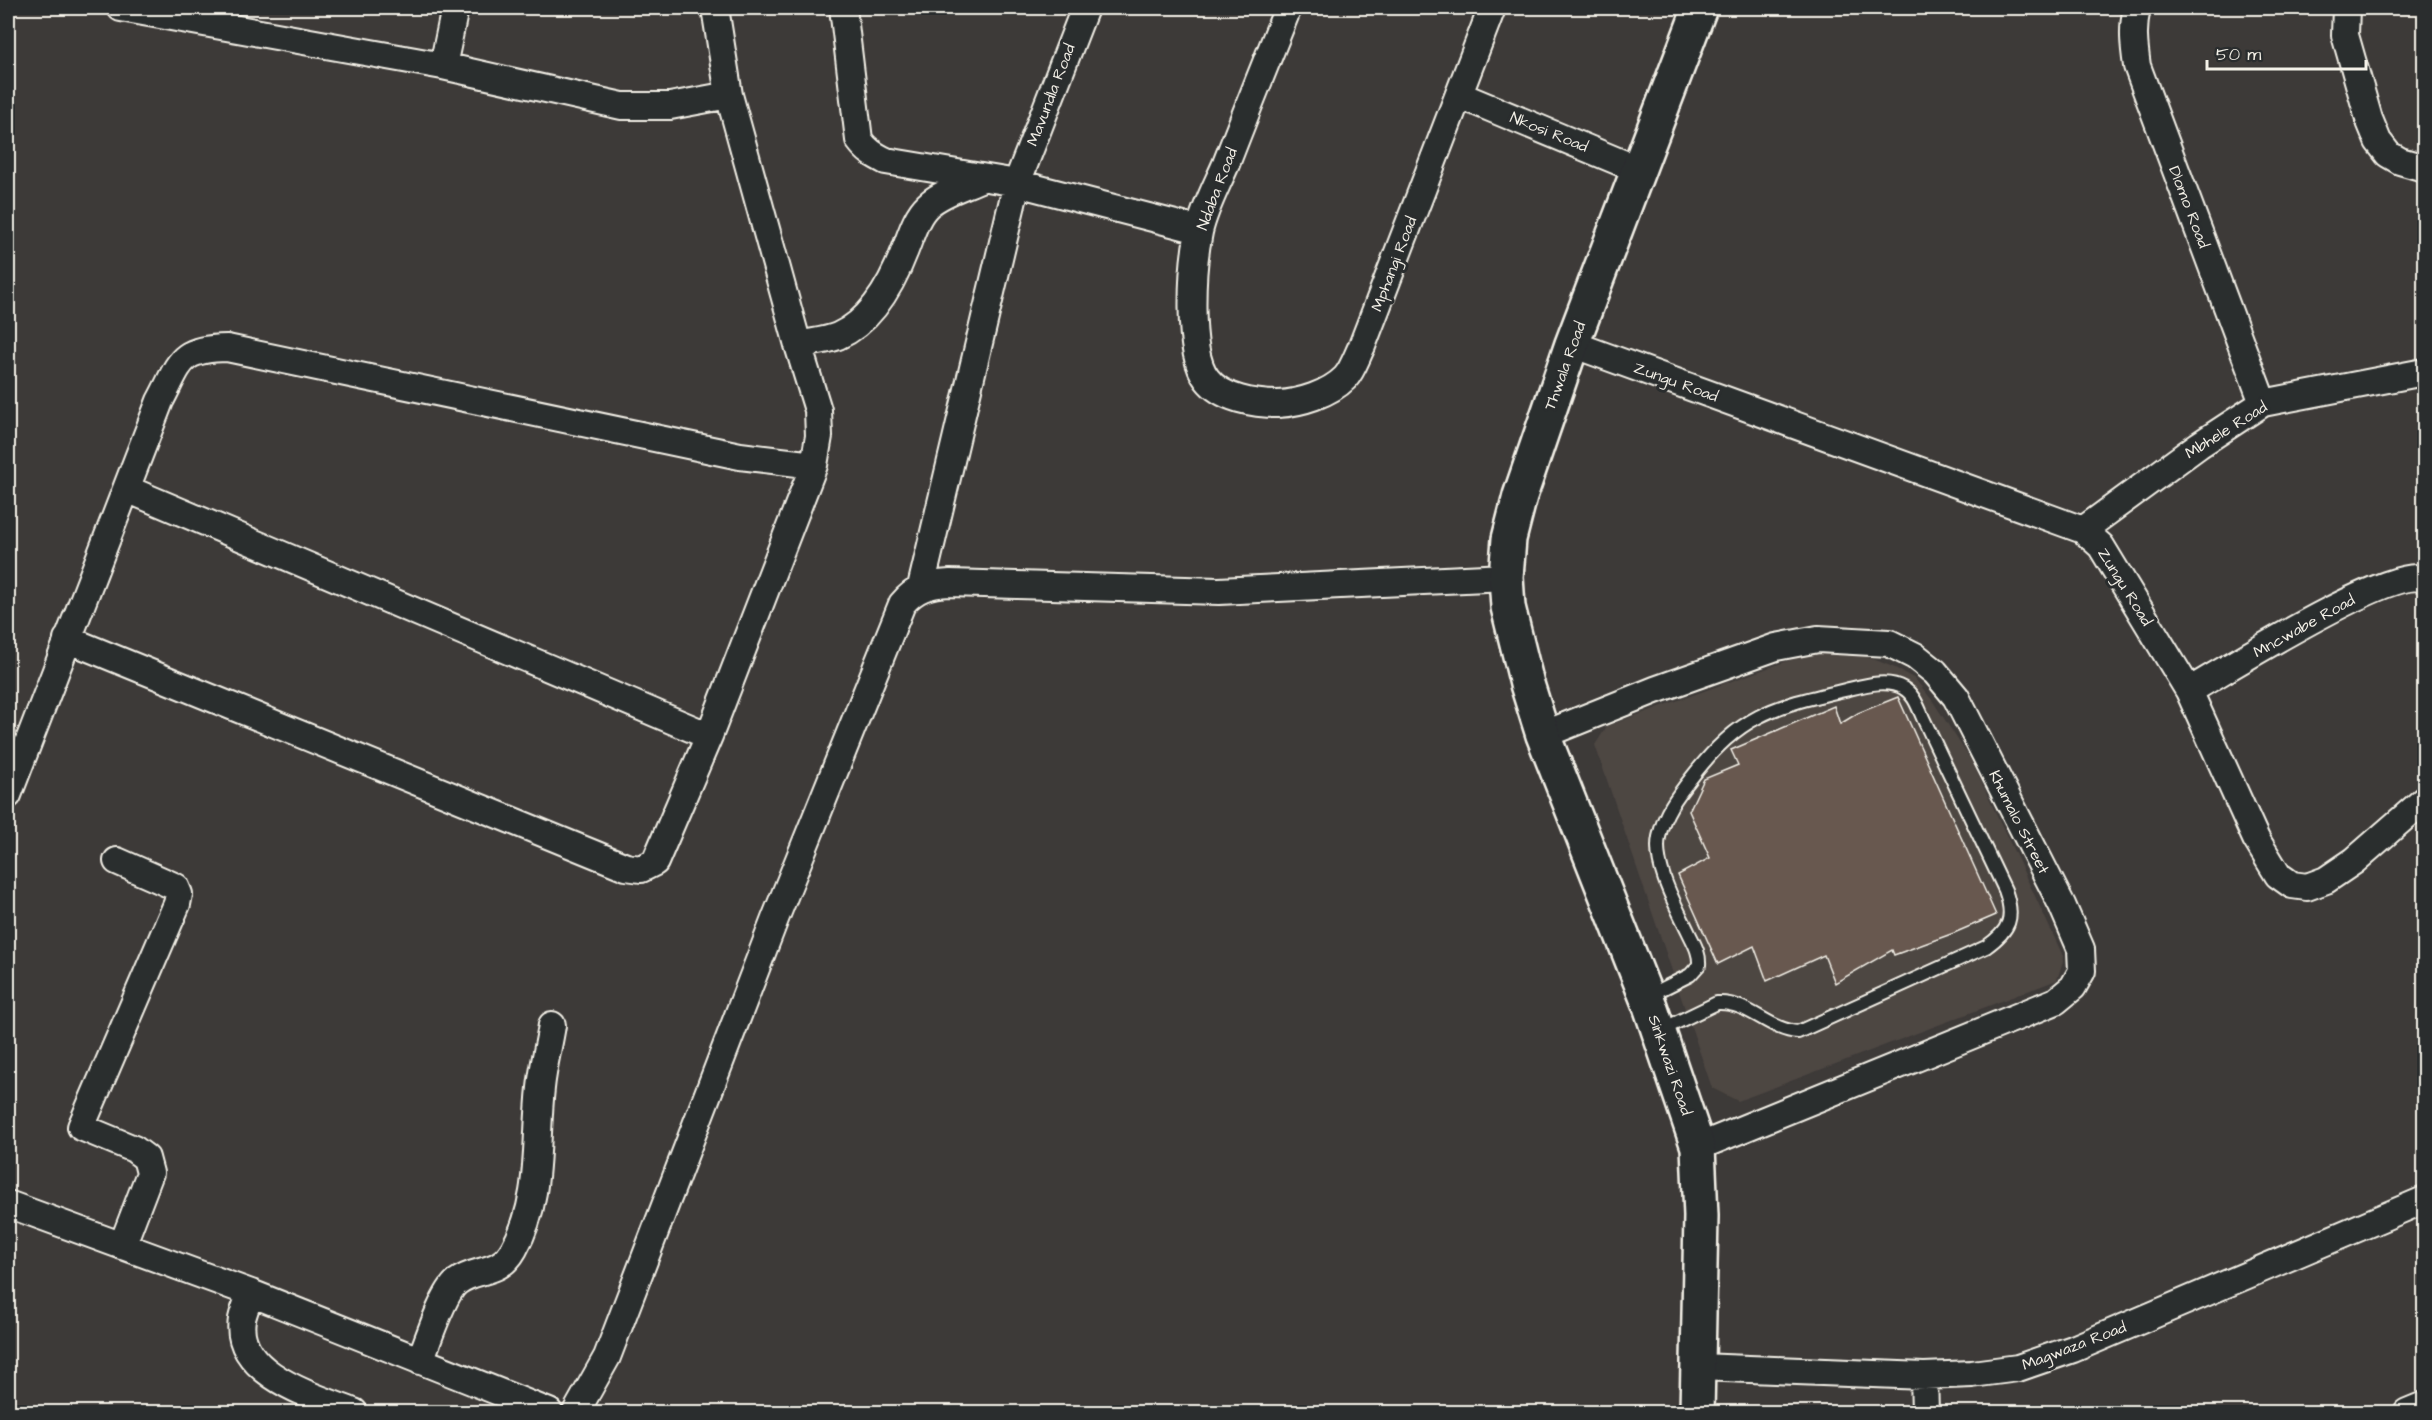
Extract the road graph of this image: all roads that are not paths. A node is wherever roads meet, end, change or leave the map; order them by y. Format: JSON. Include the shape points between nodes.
{"nodes":[{"id":1,"x":121,"y":8,"type":"edge"},
{"id":2,"x":455,"y":8,"type":"edge"},
{"id":3,"x":715,"y":8,"type":"edge"},
{"id":4,"x":843,"y":8,"type":"edge"},
{"id":5,"x":1085,"y":8,"type":"edge"},
{"id":6,"x":1288,"y":8,"type":"edge"},
{"id":7,"x":1492,"y":8,"type":"edge"},
{"id":8,"x":1700,"y":8,"type":"edge"},
{"id":9,"x":2137,"y":8,"type":"edge"},
{"id":10,"x":2346,"y":8,"type":"edge"},
{"id":11,"x":443,"y":66,"type":"junction"},
{"id":12,"x":729,"y":95,"type":"junction"},
{"id":13,"x":1459,"y":95,"type":"junction"},
{"id":14,"x":2424,"y":168,"type":"edge"},
{"id":15,"x":1639,"y":170,"type":"junction"},
{"id":16,"x":982,"y":178,"type":"junction"},
{"id":17,"x":1017,"y":183,"type":"junction"},
{"id":18,"x":1199,"y":230,"type":"junction"},
{"id":19,"x":1572,"y":344,"type":"junction"},
{"id":20,"x":798,"y":345,"type":"junction"},
{"id":21,"x":2424,"y":372,"type":"edge"},
{"id":22,"x":1207,"y":379,"type":"joint"},
{"id":23,"x":2263,"y":403,"type":"junction"},
{"id":24,"x":814,"y":465,"type":"junction"},
{"id":25,"x":127,"y":489,"type":"junction"},
{"id":26,"x":2083,"y":530,"type":"junction"},
{"id":27,"x":1506,"y":577,"type":"junction"},
{"id":28,"x":2424,"y":579,"type":"edge"},
{"id":29,"x":921,"y":587,"type":"junction"},
{"id":30,"x":67,"y":639,"type":"junction"},
{"id":31,"x":2189,"y":691,"type":"junction"},
{"id":32,"x":1543,"y":735,"type":"junction"},
{"id":33,"x":709,"y":736,"type":"junction"},
{"id":34,"x":8,"y":795,"type":"edge"},
{"id":35,"x":2424,"y":800,"type":"edge"},
{"id":36,"x":117,"y":861,"type":"dead end"},
{"id":37,"x":1647,"y":996,"type":"junction"},
{"id":38,"x":552,"y":1025,"type":"dead end"},
{"id":39,"x":1659,"y":1032,"type":"junction"},
{"id":40,"x":1698,"y":1147,"type":"junction"},
{"id":41,"x":2424,"y":1200,"type":"edge"},
{"id":42,"x":8,"y":1204,"type":"edge"},
{"id":43,"x":122,"y":1246,"type":"junction"},
{"id":44,"x":251,"y":1293,"type":"junction"},
{"id":45,"x":420,"y":1361,"type":"junction"},
{"id":46,"x":1699,"y":1367,"type":"junction"},
{"id":47,"x":1924,"y":1376,"type":"junction"},
{"id":48,"x":2424,"y":1405,"type":"edge"},
{"id":49,"x":354,"y":1413,"type":"edge"},
{"id":50,"x":549,"y":1413,"type":"edge"},
{"id":51,"x":576,"y":1413,"type":"edge"},
{"id":52,"x":1697,"y":1413,"type":"edge"},
{"id":53,"x":1925,"y":1413,"type":"edge"},
{"id":54,"x":2407,"y":1413,"type":"edge"}],
"edges":[{"from":1,"to":11,"type":"street"},
{"from":2,"to":11,"type":"street"},
{"from":3,"to":12,"type":"street"},
{"from":4,"to":16,"type":"street","via":[[856,122],[859,140],[866,150],[886,160]]},
{"from":5,"to":17,"type":"street","name":"Mavundla Road"},
{"from":6,"to":18,"type":"street","name":"Ndaba Road"},
{"from":7,"to":13,"type":"street","name":"Mphangi Road"},
{"from":8,"to":15,"type":"street","name":"Thwala Road"},
{"from":9,"to":23,"type":"street","name":"Dlomo Road","via":[[2133,22],[2137,66]]},
{"from":10,"to":14,"type":"street","via":[[2345,35],[2378,141],[2388,154]]},
{"from":11,"to":12,"type":"street","via":[[622,105],[670,106]]},
{"from":12,"to":20,"type":"street"},
{"from":13,"to":15,"type":"street","name":"Nkosi Road"},
{"from":13,"to":22,"type":"street","name":"Mphangi Road","via":[[1346,378],[1326,392],[1278,404],[1246,401],[1222,392]]},
{"from":15,"to":19,"type":"street","name":"Thwala Road"},
{"from":16,"to":17,"type":"street"},
{"from":16,"to":20,"type":"street","via":[[928,205],[918,218],[882,297],[860,323],[837,337]]},
{"from":17,"to":18,"type":"street"},
{"from":17,"to":29,"type":"street","name":"Mavundla Road"},
{"from":18,"to":22,"type":"street","name":"Ndaba Road","via":[[1193,333]]},
{"from":19,"to":26,"type":"street","name":"Zungu Road"},
{"from":19,"to":27,"type":"street","name":"Thwala Road","via":[[1520,496],[1509,539]]},
{"from":20,"to":24,"type":"street","via":[[818,410]]},
{"from":21,"to":23,"type":"street","name":"Mbhele Road"},
{"from":23,"to":26,"type":"street","name":"Mbhele Road"},
{"from":24,"to":25,"type":"street","via":[[740,456],[238,350],[207,348],[193,351],[182,360],[160,401]]},
{"from":24,"to":33,"type":"street"},
{"from":25,"to":30,"type":"street"},
{"from":25,"to":33,"type":"street"},
{"from":26,"to":31,"type":"street","name":"Zungu Road","via":[[2102,546]]},
{"from":27,"to":29,"type":"street","via":[[1219,591],[950,582]]},
{"from":27,"to":32,"type":"street","name":"Thwala Road","via":[[1508,607]]},
{"from":28,"to":31,"type":"street","name":"Mncwabe Road","via":[[2401,579],[2353,598]]},
{"from":29,"to":51,"type":"street","via":[[902,604],[771,930],[607,1357]]},
{"from":30,"to":33,"type":"street","via":[[626,867],[641,869],[656,862]]},
{"from":30,"to":34,"type":"street"},
{"from":31,"to":35,"type":"street","name":"Zungu Road","via":[[2256,838],[2278,875],[2292,885],[2307,887],[2326,880]]},
{"from":32,"to":37,"type":"street","name":"Sinkwazi Road"},
{"from":32,"to":40,"type":"street","name":"Khumalo Street","via":[[1776,647],[1818,639],[1889,643],[1935,672],[1956,698],[2081,949],[2082,971],[2073,987],[2056,1001]]},
{"from":36,"to":43,"type":"street","via":[[176,887],[179,894],[81,1126],[146,1158],[150,1173]]},
{"from":37,"to":39,"type":"street","name":"Sinkwazi Road"},
{"from":37,"to":39,"type":"lane","via":[[1690,975],[1699,965],[1697,950],[1668,889],[1657,848],[1664,818],[1673,801],[1709,755],[1744,723],[1780,707],[1869,685],[1904,688],[1912,696],[2005,890],[2011,910],[2006,929],[1986,947],[1798,1032],[1725,1003]]},
{"from":38,"to":45,"type":"street","via":[[541,1086],[535,1191],[527,1221],[503,1264],[466,1277],[451,1288]]},
{"from":39,"to":40,"type":"street","name":"Sinkwazi Road"},
{"from":40,"to":46,"type":"street","name":"Sinkwazi Road"},
{"from":41,"to":47,"type":"street","name":"Magwaza Road","via":[[2073,1349],[2018,1368]]},
{"from":42,"to":43,"type":"street"},
{"from":43,"to":44,"type":"street"},
{"from":44,"to":45,"type":"street"},
{"from":44,"to":49,"type":"street","via":[[242,1320],[243,1338],[251,1356],[288,1385]]},
{"from":45,"to":50,"type":"street"},
{"from":46,"to":47,"type":"street","name":"Magwaza Road"},
{"from":46,"to":52,"type":"street","name":"Sinkwazi Road"},
{"from":47,"to":53,"type":"street"},
{"from":48,"to":54,"type":"street"}]}
